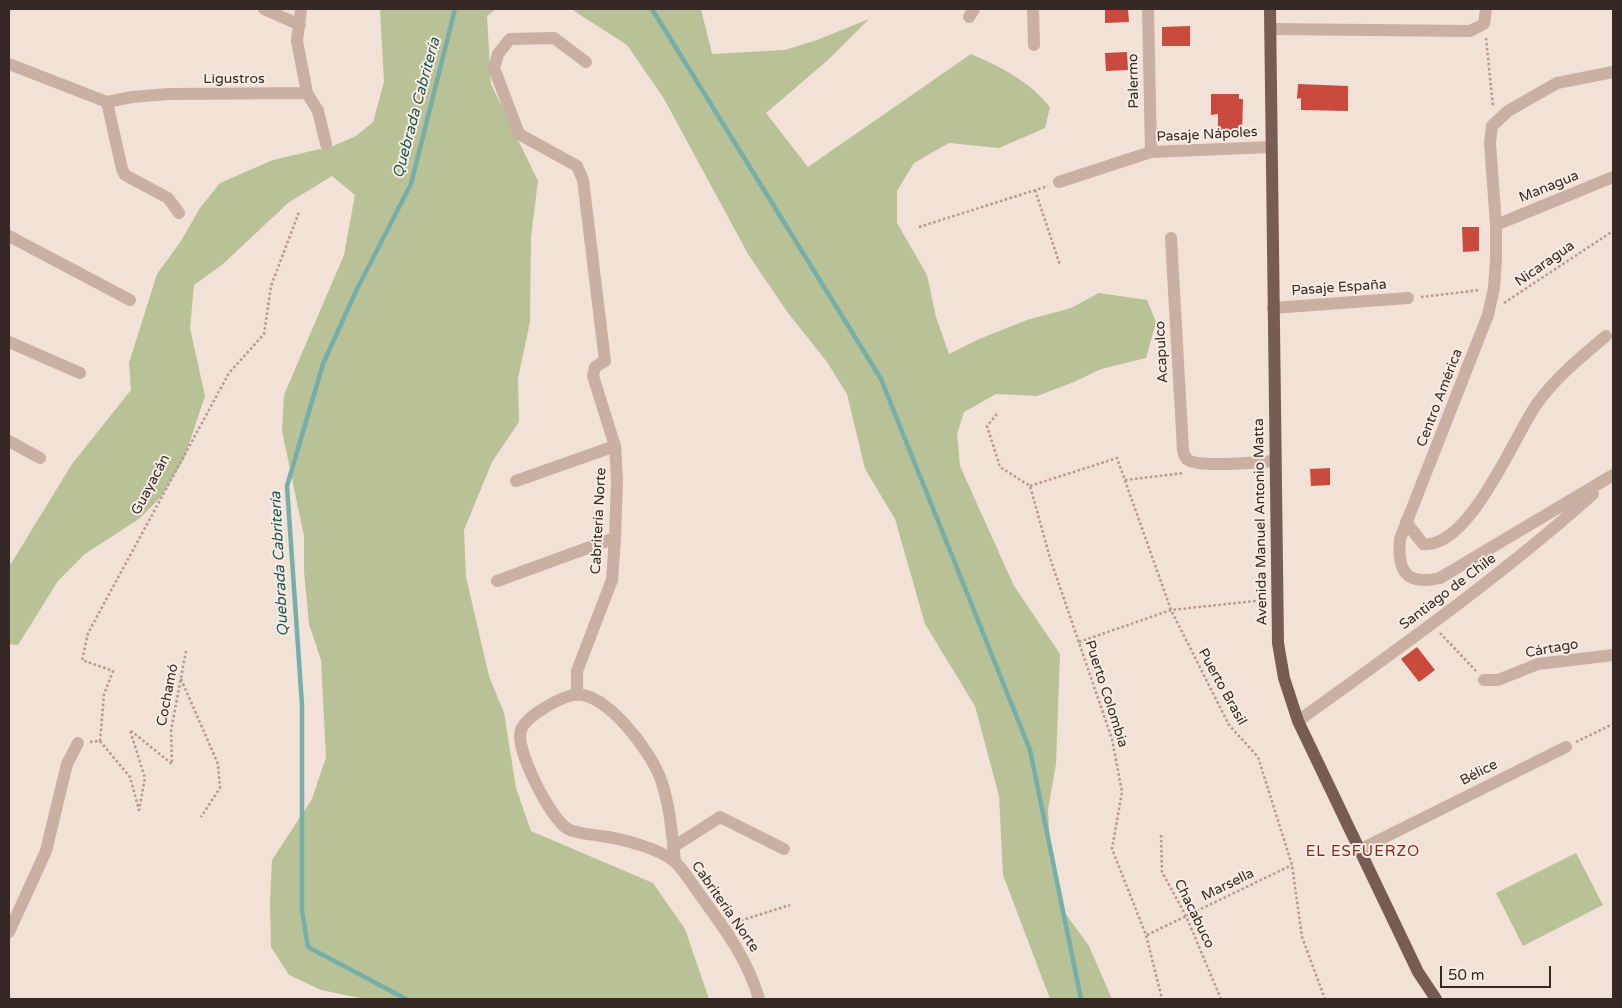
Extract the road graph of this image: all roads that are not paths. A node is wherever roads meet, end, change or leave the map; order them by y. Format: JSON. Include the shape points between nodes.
{"nodes":[{"id":1,"x":264,"y":9,"type":"edge"},
{"id":2,"x":301,"y":9,"type":"edge"},
{"id":3,"x":1034,"y":9,"type":"edge"},
{"id":4,"x":1148,"y":9,"type":"edge"},
{"id":5,"x":1270,"y":9,"type":"edge"},
{"id":6,"x":1486,"y":9,"type":"edge"},
{"id":7,"x":300,"y":25,"type":"junction"},
{"id":8,"x":1270,"y":28,"type":"junction"},
{"id":9,"x":1034,"y":45,"type":"dead end"},
{"id":10,"x":586,"y":62,"type":"dead end"},
{"id":11,"x":9,"y":64,"type":"edge"},
{"id":12,"x":1613,"y":72,"type":"edge"},
{"id":13,"x":307,"y":93,"type":"junction"},
{"id":14,"x":107,"y":102,"type":"junction"},
{"id":15,"x":326,"y":144,"type":"dead end"},
{"id":16,"x":1271,"y":147,"type":"junction"},
{"id":17,"x":1151,"y":152,"type":"junction"},
{"id":18,"x":1613,"y":177,"type":"edge"},
{"id":19,"x":1059,"y":182,"type":"road end"},
{"id":20,"x":179,"y":213,"type":"dead end"},
{"id":21,"x":1496,"y":225,"type":"junction"},
{"id":22,"x":9,"y":236,"type":"edge"},
{"id":23,"x":1171,"y":238,"type":"dead end"},
{"id":24,"x":1408,"y":298,"type":"road end"},
{"id":25,"x":130,"y":300,"type":"dead end"},
{"id":26,"x":1273,"y":308,"type":"junction"},
{"id":27,"x":1606,"y":336,"type":"dead end"},
{"id":28,"x":9,"y":342,"type":"edge"},
{"id":29,"x":80,"y":373,"type":"dead end"},
{"id":30,"x":9,"y":441,"type":"edge"},
{"id":31,"x":615,"y":446,"type":"junction"},
{"id":32,"x":40,"y":458,"type":"dead end"},
{"id":33,"x":1275,"y":461,"type":"junction"},
{"id":34,"x":1612,"y":477,"type":"edge"},
{"id":35,"x":516,"y":481,"type":"dead end"},
{"id":36,"x":1406,"y":522,"type":"junction"},
{"id":37,"x":615,"y":538,"type":"junction"},
{"id":38,"x":497,"y":581,"type":"dead end"},
{"id":39,"x":1613,"y":655,"type":"edge"},
{"id":40,"x":1484,"y":680,"type":"road end"},
{"id":41,"x":577,"y":694,"type":"junction"},
{"id":42,"x":1298,"y":721,"type":"junction"},
{"id":43,"x":78,"y":743,"type":"road end"},
{"id":44,"x":1566,"y":747,"type":"road end"},
{"id":45,"x":673,"y":847,"type":"junction"},
{"id":46,"x":784,"y":850,"type":"dead end"},
{"id":47,"x":1359,"y":850,"type":"junction"},
{"id":48,"x":675,"y":861,"type":"junction"},
{"id":49,"x":9,"y":932,"type":"edge"},
{"id":50,"x":759,"y":999,"type":"edge"},
{"id":51,"x":1436,"y":999,"type":"edge"}],
"edges":[{"from":1,"to":7,"type":"street"},
{"from":2,"to":7,"type":"street"},
{"from":3,"to":9,"type":"street"},
{"from":4,"to":17,"type":"street","name":"Palermo"},
{"from":5,"to":8,"type":"main road","name":"Avenida Manuel Antonio Matta"},
{"from":6,"to":8,"type":"street","via":[[1484,24],[1470,31]]},
{"from":7,"to":13,"type":"street","via":[[298,41]]},
{"from":8,"to":16,"type":"main road","name":"Avenida Manuel Antonio Matta"},
{"from":10,"to":31,"type":"street","name":"Cabritería Norte","via":[[554,38],[510,39],[498,54],[494,68],[519,134],[576,166],[583,180],[605,361],[595,367],[594,376]]},
{"from":11,"to":14,"type":"street","name":"Ligustros"},
{"from":12,"to":21,"type":"street","name":"Centro América","via":[[1557,83],[1508,111],[1492,126],[1490,143]]},
{"from":13,"to":14,"type":"street","name":"Ligustros","via":[[169,94]]},
{"from":13,"to":15,"type":"street","via":[[318,111]]},
{"from":14,"to":20,"type":"street","via":[[125,175],[168,198]]},
{"from":16,"to":17,"type":"street","name":"Pasaje Nápoles"},
{"from":16,"to":26,"type":"main road","name":"Avenida Manuel Antonio Matta"},
{"from":17,"to":19,"type":"street","name":"Pasaje Nápoles"},
{"from":18,"to":21,"type":"street","name":"Managua"},
{"from":21,"to":36,"type":"street","name":"Centro América","via":[[1494,288],[1488,315]]},
{"from":22,"to":25,"type":"street"},
{"from":23,"to":33,"type":"street","name":"Acapulco","via":[[1185,457],[1189,461],[1208,464]]},
{"from":24,"to":26,"type":"street","name":"Pasaje España"},
{"from":26,"to":33,"type":"main road","name":"Avenida Manuel Antonio Matta"},
{"from":27,"to":36,"type":"street","via":[[1558,378],[1536,405],[1487,492],[1451,536],[1433,545],[1423,544]]},
{"from":28,"to":29,"type":"street"},
{"from":30,"to":32,"type":"street"},
{"from":31,"to":35,"type":"street"},
{"from":31,"to":37,"type":"street","name":"Cabritería Norte"},
{"from":33,"to":42,"type":"main road","name":"Avenida Manuel Antonio Matta","via":[[1278,644],[1284,678]]},
{"from":34,"to":36,"type":"street","name":"Centro América","via":[[1451,572],[1425,581],[1411,577],[1401,569],[1399,548]]},
{"from":34,"to":42,"type":"street","name":"Santiago de Chile","via":[[1540,541]]},
{"from":37,"to":38,"type":"street"},
{"from":37,"to":41,"type":"street","name":"Cabritería Norte","via":[[612,580],[577,671]]},
{"from":39,"to":40,"type":"street","name":"Cártago","via":[[1538,664],[1498,680]]},
{"from":41,"to":45,"type":"street","name":"Cabritería Norte","via":[[585,694],[605,706],[634,736],[651,760],[663,787]]},
{"from":41,"to":48,"type":"street","name":"Cabritería Norte","via":[[540,711],[521,728],[522,751],[550,812],[568,829],[620,840]]},
{"from":42,"to":47,"type":"main road","name":"Avenida Manuel Antonio Matta"},
{"from":43,"to":49,"type":"street","via":[[67,764],[46,851]]},
{"from":44,"to":47,"type":"street","name":"Bélice"},
{"from":45,"to":46,"type":"street","via":[[720,817]]},
{"from":45,"to":48,"type":"street","name":"Cabritería Norte"},
{"from":47,"to":51,"type":"main road","name":"Avenida Manuel Antonio Matta","via":[[1418,972]]},
{"from":48,"to":50,"type":"street","name":"Cabritería Norte","via":[[751,972]]}]}
